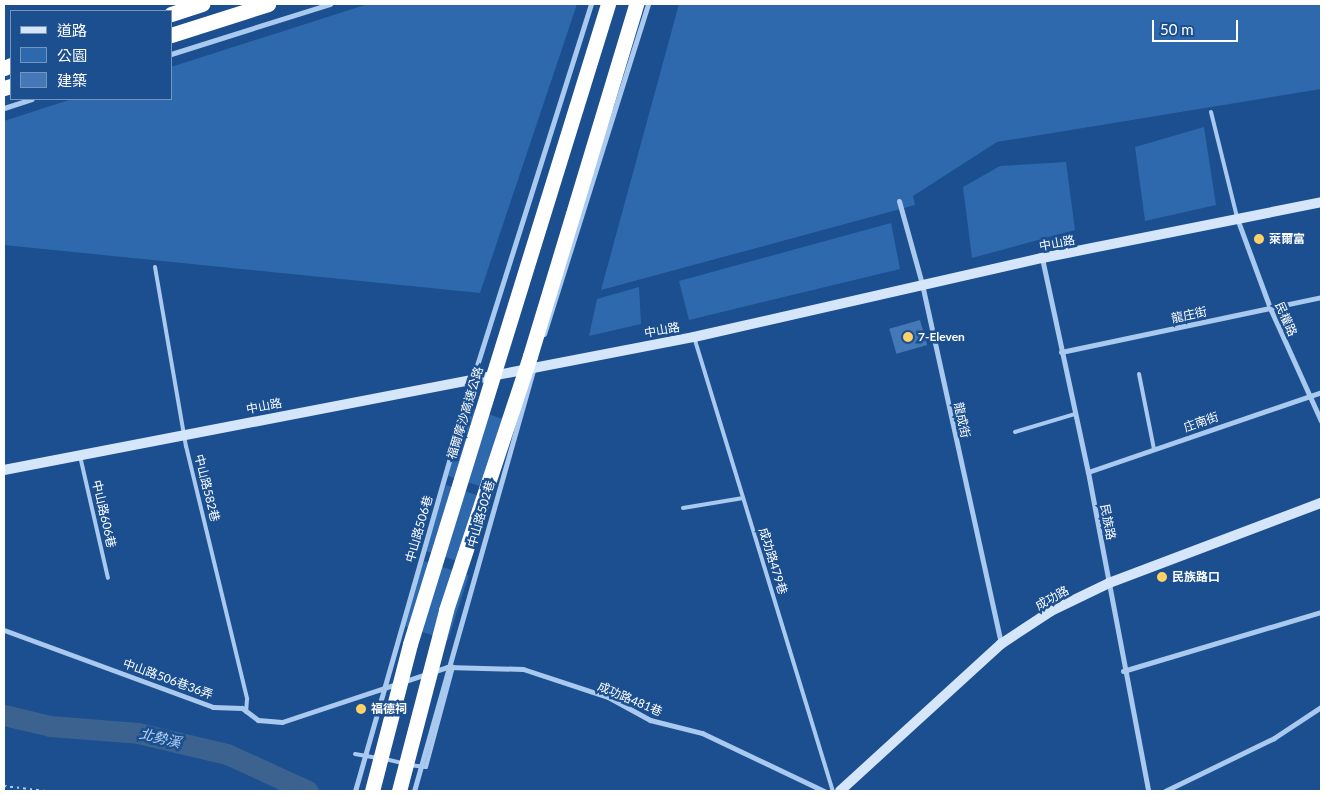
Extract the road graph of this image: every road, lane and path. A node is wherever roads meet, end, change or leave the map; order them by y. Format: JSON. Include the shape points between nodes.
{"nodes":[{"id":1,"x":202,"y":4,"type":"edge"},
{"id":2,"x":268,"y":4,"type":"edge"},
{"id":3,"x":330,"y":4,"type":"edge"},
{"id":4,"x":591,"y":4,"type":"edge"},
{"id":5,"x":608,"y":4,"type":"edge"},
{"id":6,"x":636,"y":4,"type":"edge"},
{"id":7,"x":648,"y":4,"type":"edge"},
{"id":8,"x":172,"y":14,"type":"edge"},
{"id":9,"x":172,"y":35,"type":"edge"},
{"id":10,"x":172,"y":54,"type":"edge"},
{"id":11,"x":29,"y":100,"type":"edge"},
{"id":12,"x":4,"y":108,"type":"edge"},
{"id":13,"x":1212,"y":112,"type":"dead end"},
{"id":14,"x":899,"y":202,"type":"dead end"},
{"id":15,"x":1321,"y":202,"type":"edge"},
{"id":16,"x":1238,"y":221,"type":"junction"},
{"id":17,"x":1042,"y":258,"type":"junction"},
{"id":18,"x":156,"y":267,"type":"dead end"},
{"id":19,"x":922,"y":284,"type":"junction"},
{"id":20,"x":1321,"y":297,"type":"edge"},
{"id":21,"x":1270,"y":308,"type":"junction"},
{"id":22,"x":694,"y":337,"type":"junction"},
{"id":23,"x":1061,"y":352,"type":"junction"},
{"id":24,"x":534,"y":366,"type":"junction"},
{"id":25,"x":1139,"y":374,"type":"dead end"},
{"id":26,"x":473,"y":378,"type":"junction"},
{"id":27,"x":1321,"y":392,"type":"edge"},
{"id":28,"x":1310,"y":395,"type":"junction"},
{"id":29,"x":1075,"y":414,"type":"junction"},
{"id":30,"x":1321,"y":421,"type":"edge"},
{"id":31,"x":1015,"y":432,"type":"dead end"},
{"id":32,"x":185,"y":434,"type":"junction"},
{"id":33,"x":1154,"y":449,"type":"junction"},
{"id":34,"x":80,"y":455,"type":"junction"},
{"id":35,"x":4,"y":470,"type":"edge"},
{"id":36,"x":1088,"y":472,"type":"junction"},
{"id":37,"x":743,"y":498,"type":"junction"},
{"id":38,"x":1321,"y":503,"type":"edge"},
{"id":39,"x":683,"y":508,"type":"dead end"},
{"id":40,"x":108,"y":578,"type":"dead end"},
{"id":41,"x":1109,"y":583,"type":"junction"},
{"id":42,"x":1321,"y":612,"type":"edge"},
{"id":43,"x":4,"y":630,"type":"edge"},
{"id":44,"x":1002,"y":644,"type":"junction"},
{"id":45,"x":450,"y":667,"type":"junction"},
{"id":46,"x":1123,"y":671,"type":"junction"},
{"id":47,"x":383,"y":686,"type":"junction"},
{"id":48,"x":1321,"y":707,"type":"edge"},
{"id":49,"x":246,"y":712,"type":"junction"},
{"id":50,"x":355,"y":754,"type":"dead end"},
{"id":51,"x":4,"y":786,"type":"edge"},
{"id":52,"x":46,"y":791,"type":"edge"},
{"id":53,"x":355,"y":791,"type":"edge"},
{"id":54,"x":372,"y":791,"type":"edge"},
{"id":55,"x":399,"y":791,"type":"edge"},
{"id":56,"x":414,"y":791,"type":"edge"},
{"id":57,"x":824,"y":791,"type":"edge"},
{"id":58,"x":833,"y":791,"type":"edge"},
{"id":59,"x":840,"y":791,"type":"edge"},
{"id":60,"x":1148,"y":791,"type":"edge"},
{"id":61,"x":1165,"y":791,"type":"edge"}],
"edges":[{"from":1,"to":8,"type":"highway"},
{"from":2,"to":9,"type":"highway"},
{"from":3,"to":10,"type":"street"},
{"from":4,"to":26,"type":"street","name":"中山路506巷"},
{"from":5,"to":54,"type":"highway","name":"福爾摩沙高速公路","via":[[410,644]]},
{"from":6,"to":55,"type":"highway","via":[[446,610]]},
{"from":7,"to":24,"type":"street","name":"中山路502巷"},
{"from":11,"to":12,"type":"street"},
{"from":13,"to":16,"type":"lane"},
{"from":14,"to":19,"type":"street","name":"龍成街"},
{"from":15,"to":16,"type":"main road","name":"中山路"},
{"from":16,"to":17,"type":"main road","name":"中山路"},
{"from":16,"to":21,"type":"street","name":"民權路"},
{"from":17,"to":19,"type":"main road","name":"中山路"},
{"from":17,"to":23,"type":"street","name":"民族路"},
{"from":18,"to":32,"type":"lane","name":"中山路582巷"},
{"from":19,"to":22,"type":"main road","name":"中山路"},
{"from":19,"to":44,"type":"street","name":"龍成街"},
{"from":20,"to":21,"type":"street","name":"龍庄街"},
{"from":21,"to":23,"type":"street","name":"龍庄街"},
{"from":21,"to":28,"type":"street","name":"民權路"},
{"from":22,"to":24,"type":"main road","name":"中山路"},
{"from":22,"to":37,"type":"lane","name":"成功路479巷"},
{"from":23,"to":29,"type":"street","name":"民族路"},
{"from":24,"to":26,"type":"main road","name":"中山路"},
{"from":24,"to":45,"type":"street","name":"中山路502巷"},
{"from":25,"to":33,"type":"lane"},
{"from":26,"to":32,"type":"main road","name":"中山路"},
{"from":26,"to":47,"type":"street","name":"中山路506巷"},
{"from":27,"to":28,"type":"street","name":"庄南街"},
{"from":28,"to":30,"type":"street","name":"民權路"},
{"from":28,"to":33,"type":"street","name":"庄南街"},
{"from":29,"to":31,"type":"lane"},
{"from":29,"to":36,"type":"street","name":"民族路"},
{"from":32,"to":34,"type":"main road","name":"中山路"},
{"from":32,"to":49,"type":"lane","name":"中山路582巷","via":[[247,699]]},
{"from":33,"to":36,"type":"street","name":"庄南街"},
{"from":34,"to":35,"type":"main road","name":"中山路"},
{"from":34,"to":40,"type":"lane","name":"中山路606巷"},
{"from":36,"to":41,"type":"street","name":"民族路"},
{"from":37,"to":39,"type":"lane"},
{"from":37,"to":58,"type":"lane","name":"成功路479巷"},
{"from":38,"to":41,"type":"main road","name":"成功路"},
{"from":41,"to":44,"type":"main road","name":"成功路","via":[[1051,611]]},
{"from":41,"to":46,"type":"street","name":"民族路"},
{"from":42,"to":46,"type":"street"},
{"from":43,"to":49,"type":"street","name":"中山路506巷36弄","via":[[213,708]]},
{"from":44,"to":59,"type":"main road","name":"成功路"},
{"from":45,"to":47,"type":"street","name":"成功路481巷"},
{"from":45,"to":50,"type":"lane","via":[[426,767]]},
{"from":45,"to":56,"type":"street","name":"中山路502巷","via":[[445,674]]},
{"from":45,"to":57,"type":"street","name":"成功路481巷","via":[[523,669],[608,698],[650,720],[702,733]]},
{"from":46,"to":60,"type":"street","name":"民族路"},
{"from":47,"to":49,"type":"street","name":"中山路506巷36弄","via":[[282,722],[258,720]]},
{"from":47,"to":53,"type":"street","name":"中山路506巷"},
{"from":48,"to":61,"type":"street","via":[[1274,738]]},
{"from":51,"to":52,"type":"path"}]}
